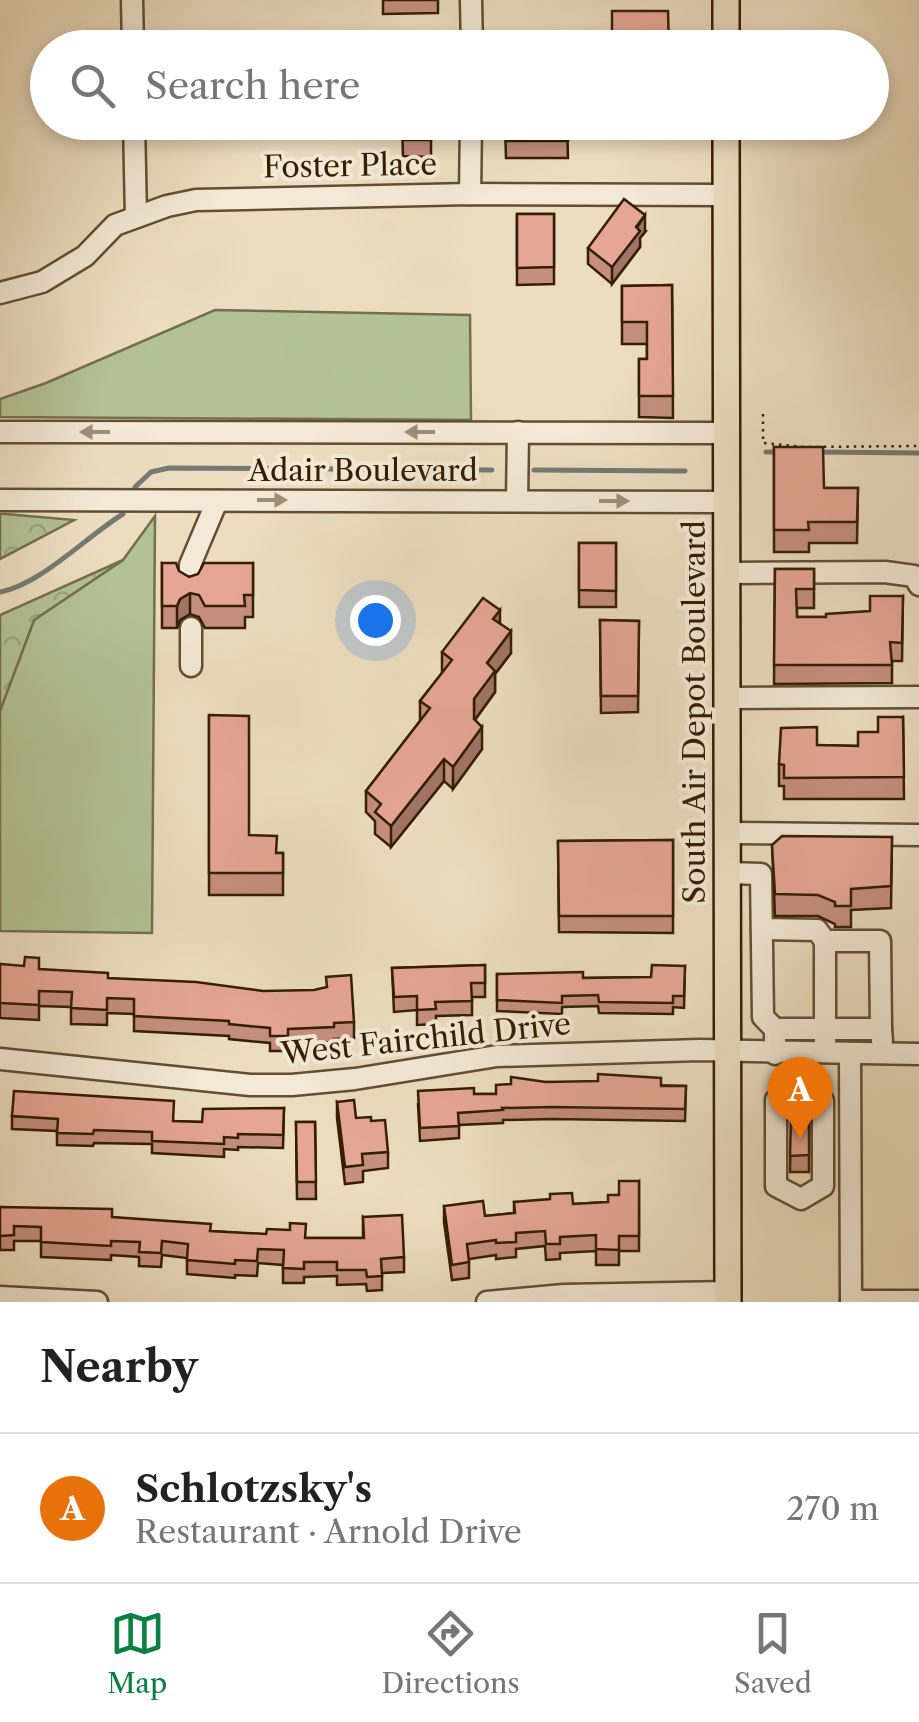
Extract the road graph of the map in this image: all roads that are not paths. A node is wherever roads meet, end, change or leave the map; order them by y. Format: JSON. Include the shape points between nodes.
{"nodes":[{"id":1,"x":132,"y":0,"type":"edge"},
{"id":2,"x":471,"y":0,"type":"edge"},
{"id":3,"x":726,"y":0,"type":"edge"},
{"id":4,"x":133,"y":30,"type":"edge"},
{"id":5,"x":472,"y":30,"type":"edge"},
{"id":6,"x":726,"y":30,"type":"edge"},
{"id":7,"x":134,"y":140,"type":"edge"},
{"id":8,"x":471,"y":140,"type":"edge"},
{"id":9,"x":726,"y":140,"type":"edge"},
{"id":10,"x":470,"y":194,"type":"junction"},
{"id":11,"x":726,"y":195,"type":"junction"},
{"id":12,"x":136,"y":218,"type":"junction"},
{"id":13,"x":0,"y":294,"type":"edge"},
{"id":14,"x":0,"y":432,"type":"edge"},
{"id":15,"x":518,"y":432,"type":"junction"},
{"id":16,"x":726,"y":433,"type":"junction"},
{"id":17,"x":0,"y":500,"type":"edge"},
{"id":18,"x":217,"y":501,"type":"junction"},
{"id":19,"x":517,"y":501,"type":"junction"},
{"id":20,"x":726,"y":502,"type":"junction"},
{"id":21,"x":727,"y":573,"type":"junction"},
{"id":22,"x":190,"y":585,"type":"edge"},
{"id":23,"x":919,"y":585,"type":"edge"},
{"id":24,"x":191,"y":628,"type":"dead end"},
{"id":25,"x":192,"y":666,"type":"dead end"},
{"id":26,"x":919,"y":697,"type":"edge"},
{"id":27,"x":728,"y":698,"type":"junction"},
{"id":28,"x":729,"y":833,"type":"junction"},
{"id":29,"x":919,"y":835,"type":"edge"},
{"id":30,"x":729,"y":873,"type":"junction"},
{"id":31,"x":762,"y":938,"type":"junction"},
{"id":32,"x":825,"y":942,"type":"junction"},
{"id":33,"x":728,"y":946,"type":"junction"},
{"id":34,"x":775,"y":1029,"type":"junction"},
{"id":35,"x":826,"y":1029,"type":"junction"},
{"id":36,"x":881,"y":1029,"type":"junction"},
{"id":37,"x":728,"y":1052,"type":"junction"},
{"id":38,"x":775,"y":1054,"type":"junction"},
{"id":39,"x":826,"y":1054,"type":"junction"},
{"id":40,"x":850,"y":1054,"type":"junction"},
{"id":41,"x":882,"y":1054,"type":"junction"},
{"id":42,"x":919,"y":1054,"type":"edge"},
{"id":43,"x":0,"y":1059,"type":"edge"},
{"id":44,"x":801,"y":1199,"type":"joint"},
{"id":45,"x":0,"y":1297,"type":"edge"},
{"id":46,"x":728,"y":1297,"type":"edge"},
{"id":47,"x":919,"y":1300,"type":"edge"},
{"id":48,"x":851,"y":1301,"type":"edge"},
{"id":49,"x":97,"y":1302,"type":"edge"},
{"id":50,"x":488,"y":1302,"type":"edge"}],
"edges":[{"from":1,"to":4,"type":"street"},
{"from":2,"to":5,"type":"street"},
{"from":3,"to":6,"type":"main road"},
{"from":7,"to":12,"type":"street"},
{"from":8,"to":10,"type":"street"},
{"from":9,"to":11,"type":"main road","name":"South Air Depot Boulevard"},
{"from":10,"to":11,"type":"street","name":"Foster Place"},
{"from":10,"to":12,"type":"street","name":"Foster Place","via":[[196,200]]},
{"from":11,"to":16,"type":"main road","name":"South Air Depot Boulevard"},
{"from":12,"to":13,"type":"street","name":"Foster Place","via":[[115,225],[84,256],[42,282]]},
{"from":15,"to":14,"type":"street","name":"Adair Boulevard","one_way":true},
{"from":15,"to":16,"type":"street","name":"Adair Boulevard"},
{"from":15,"to":19,"type":"street"},
{"from":16,"to":20,"type":"main road","name":"South Air Depot Boulevard"},
{"from":17,"to":18,"type":"street","name":"Adair Boulevard"},
{"from":18,"to":19,"type":"street","name":"Adair Boulevard","one_way":true},
{"from":18,"to":22,"type":"street","via":[[190,565]]},
{"from":19,"to":20,"type":"street","name":"Adair Boulevard","one_way":true},
{"from":20,"to":21,"type":"main road","name":"South Air Depot Boulevard"},
{"from":21,"to":23,"type":"street","via":[[885,572],[914,576]]},
{"from":21,"to":27,"type":"main road","name":"South Air Depot Boulevard"},
{"from":24,"to":25,"type":"street"},
{"from":26,"to":27,"type":"street"},
{"from":27,"to":28,"type":"main road","name":"South Air Depot Boulevard"},
{"from":28,"to":29,"type":"street"},
{"from":28,"to":30,"type":"main road","name":"South Air Depot Boulevard"},
{"from":30,"to":31,"type":"street","via":[[760,874]]},
{"from":30,"to":33,"type":"main road","name":"South Air Depot Boulevard"},
{"from":31,"to":32,"type":"street","via":[[817,930]]},
{"from":31,"to":33,"type":"street"},
{"from":31,"to":34,"type":"street","via":[[763,1016]]},
{"from":32,"to":35,"type":"street"},
{"from":32,"to":36,"type":"street","via":[[880,941]]},
{"from":33,"to":37,"type":"main road","name":"South Air Depot Boulevard"},
{"from":34,"to":35,"type":"street"},
{"from":34,"to":38,"type":"street"},
{"from":35,"to":36,"type":"street"},
{"from":35,"to":39,"type":"street"},
{"from":36,"to":41,"type":"street"},
{"from":37,"to":38,"type":"street","name":"West Fairchild Drive"},
{"from":37,"to":43,"type":"street","name":"West Fairchild Drive","via":[[497,1056],[292,1085]]},
{"from":37,"to":46,"type":"main road","name":"South Air Depot Boulevard"},
{"from":38,"to":39,"type":"street","name":"West Fairchild Drive"},
{"from":39,"to":40,"type":"street","name":"West Fairchild Drive"},
{"from":40,"to":41,"type":"street","name":"West Fairchild Drive"},
{"from":40,"to":48,"type":"street"},
{"from":41,"to":42,"type":"street","name":"West Fairchild Drive"},
{"from":44,"to":44,"type":"street","via":[[823,1186],[823,1102],[813,1092],[788,1092],[776,1100],[776,1186]]},
{"from":45,"to":49,"type":"street"},
{"from":46,"to":50,"type":"street","via":[[564,1295]]},
{"from":47,"to":48,"type":"street"}]}
